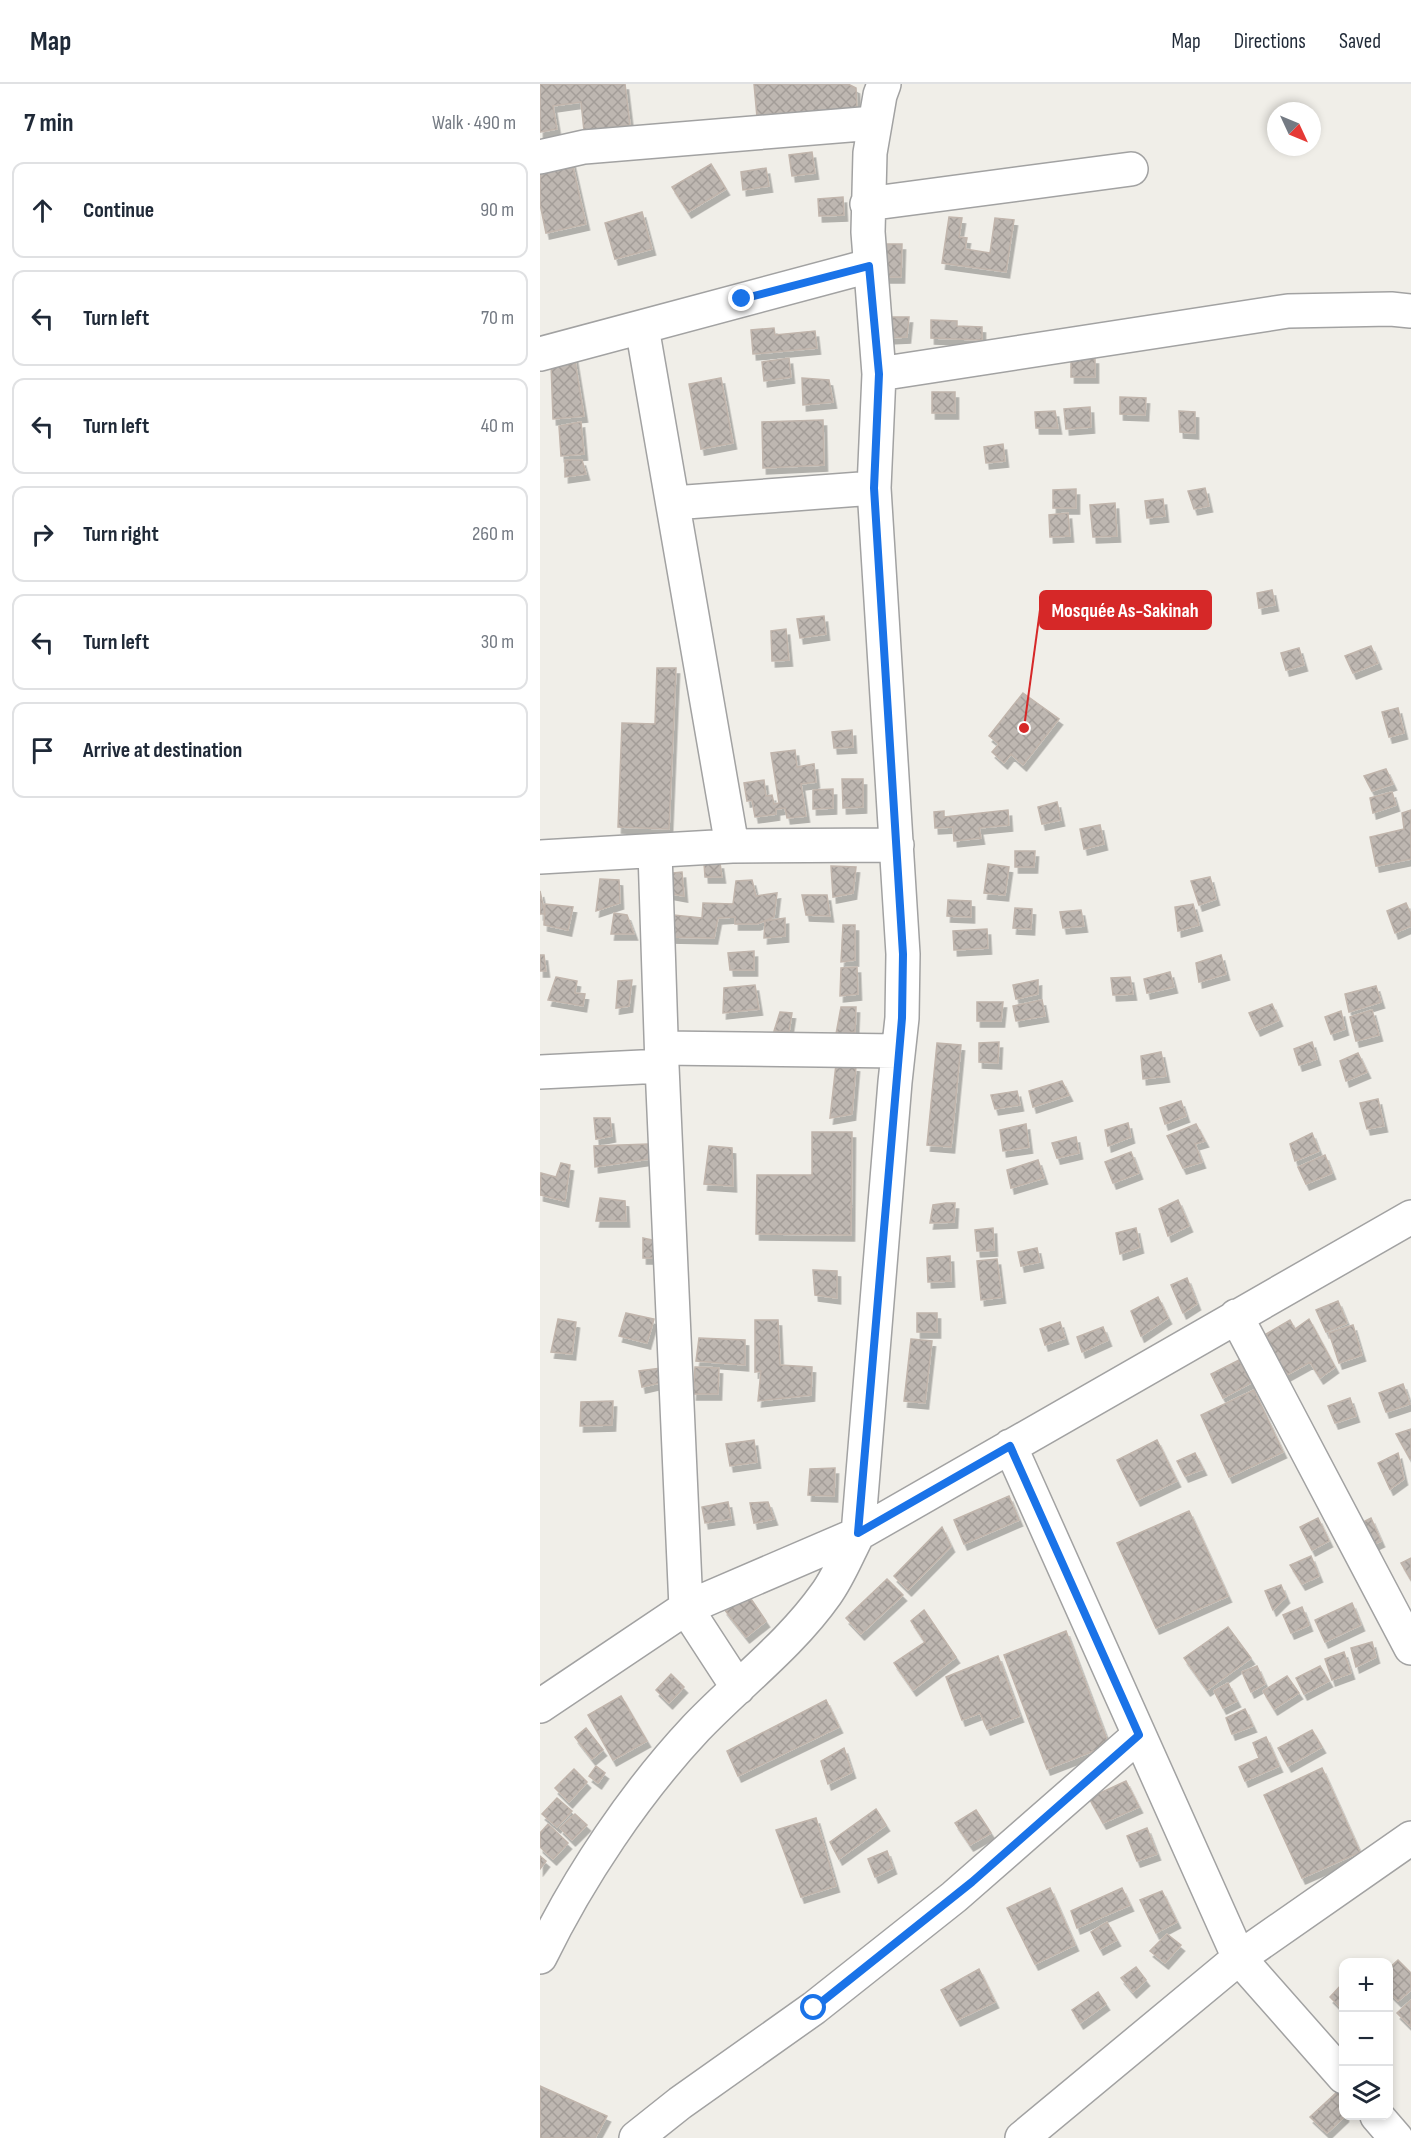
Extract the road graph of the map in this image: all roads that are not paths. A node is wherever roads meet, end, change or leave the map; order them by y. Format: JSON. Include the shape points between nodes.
{"nodes":[{"id":1,"x":884,"y":84,"type":"edge"},
{"id":2,"x":874,"y":123,"type":"junction"},
{"id":3,"x":540,"y":158,"type":"edge"},
{"id":4,"x":1131,"y":169,"type":"dead end"},
{"id":5,"x":867,"y":204,"type":"junction"},
{"id":6,"x":869,"y":266,"type":"junction"},
{"id":7,"x":1411,"y":311,"type":"edge"},
{"id":8,"x":642,"y":327,"type":"junction"},
{"id":9,"x":540,"y":354,"type":"edge"},
{"id":10,"x":879,"y":374,"type":"junction"},
{"id":11,"x":874,"y":488,"type":"junction"},
{"id":12,"x":673,"y":502,"type":"junction"},
{"id":13,"x":897,"y":845,"type":"junction"},
{"id":14,"x":732,"y":846,"type":"junction"},
{"id":15,"x":655,"y":852,"type":"junction"},
{"id":16,"x":540,"y":857,"type":"edge"},
{"id":17,"x":898,"y":1051,"type":"junction"},
{"id":18,"x":662,"y":1057,"type":"junction"},
{"id":19,"x":540,"y":1072,"type":"edge"},
{"id":20,"x":1410,"y":1221,"type":"edge"},
{"id":21,"x":1236,"y":1316,"type":"junction"},
{"id":22,"x":1010,"y":1446,"type":"junction"},
{"id":23,"x":858,"y":1533,"type":"junction"},
{"id":24,"x":686,"y":1608,"type":"junction"},
{"id":25,"x":1411,"y":1648,"type":"edge"},
{"id":26,"x":738,"y":1688,"type":"junction"},
{"id":27,"x":540,"y":1706,"type":"edge"},
{"id":28,"x":1139,"y":1735,"type":"junction"},
{"id":29,"x":1411,"y":1838,"type":"edge"},
{"id":30,"x":540,"y":1957,"type":"edge"},
{"id":31,"x":1239,"y":1958,"type":"junction"},
{"id":32,"x":1339,"y":2072,"type":"edge"},
{"id":33,"x":1381,"y":2120,"type":"edge"},
{"id":34,"x":636,"y":2138,"type":"edge"},
{"id":35,"x":1022,"y":2138,"type":"edge"},
{"id":36,"x":1396,"y":2138,"type":"edge"}],
"edges":[{"from":1,"to":2,"type":"street"},
{"from":2,"to":3,"type":"street","via":[[584,147]]},
{"from":2,"to":5,"type":"street"},
{"from":4,"to":5,"type":"street"},
{"from":5,"to":6,"type":"street"},
{"from":6,"to":8,"type":"street"},
{"from":6,"to":10,"type":"street"},
{"from":7,"to":10,"type":"street","via":[[1288,311]]},
{"from":8,"to":9,"type":"street"},
{"from":8,"to":12,"type":"street"},
{"from":10,"to":11,"type":"street"},
{"from":11,"to":12,"type":"street"},
{"from":11,"to":13,"type":"street"},
{"from":12,"to":14,"type":"street"},
{"from":13,"to":14,"type":"street"},
{"from":13,"to":17,"type":"street","via":[[903,954]]},
{"from":14,"to":15,"type":"street"},
{"from":15,"to":16,"type":"street"},
{"from":15,"to":18,"type":"street"},
{"from":17,"to":18,"type":"street"},
{"from":17,"to":23,"type":"street"},
{"from":18,"to":19,"type":"street"},
{"from":18,"to":24,"type":"street"},
{"from":20,"to":21,"type":"street"},
{"from":21,"to":22,"type":"street"},
{"from":21,"to":25,"type":"street"},
{"from":22,"to":23,"type":"street"},
{"from":22,"to":28,"type":"street"},
{"from":23,"to":24,"type":"street"},
{"from":23,"to":26,"type":"street","via":[[828,1593],[798,1631]]},
{"from":24,"to":26,"type":"street"},
{"from":24,"to":27,"type":"street"},
{"from":26,"to":30,"type":"street","via":[[670,1758],[607,1841],[563,1910]]},
{"from":28,"to":31,"type":"street"},
{"from":28,"to":34,"type":"street","via":[[954,1898],[814,2008]]},
{"from":29,"to":31,"type":"street"},
{"from":31,"to":32,"type":"street"},
{"from":31,"to":35,"type":"street"},
{"from":33,"to":36,"type":"street"}]}
